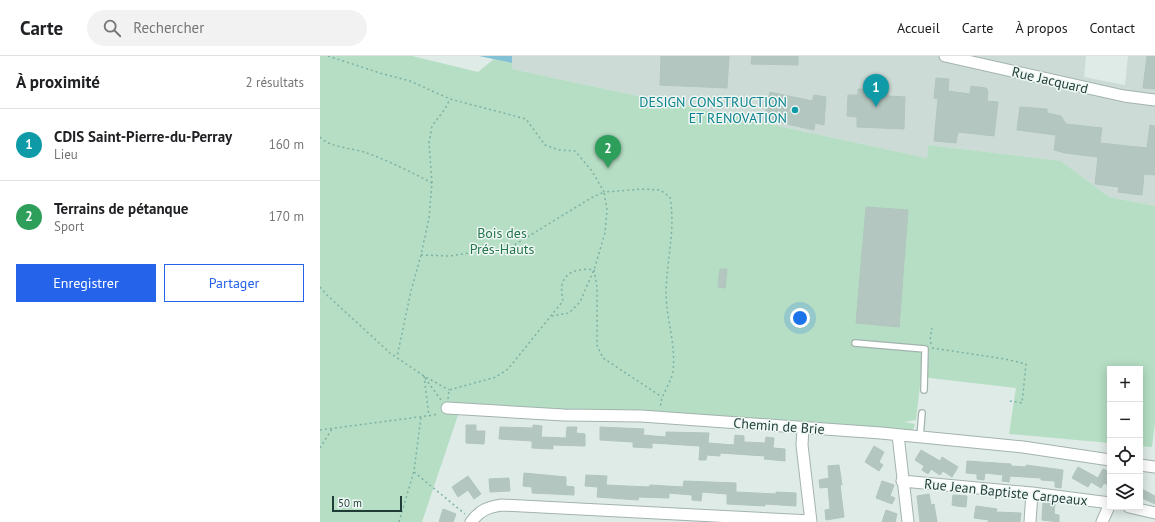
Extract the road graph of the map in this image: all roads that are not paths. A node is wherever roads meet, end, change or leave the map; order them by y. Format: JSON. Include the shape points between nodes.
{"nodes":[{"id":1,"x":945,"y":56,"type":"edge"},
{"id":2,"x":1155,"y":100,"type":"edge"},
{"id":3,"x":855,"y":343,"type":"dead end"},
{"id":4,"x":924,"y":390,"type":"dead end"},
{"id":5,"x":447,"y":408,"type":"road end"},
{"id":6,"x":922,"y":413,"type":"dead end"},
{"id":7,"x":802,"y":428,"type":"junction"},
{"id":8,"x":898,"y":435,"type":"junction"},
{"id":9,"x":920,"y":437,"type":"junction"},
{"id":10,"x":1107,"y":460,"type":"edge"},
{"id":11,"x":1143,"y":465,"type":"edge"},
{"id":12,"x":1155,"y":467,"type":"edge"},
{"id":13,"x":902,"y":480,"type":"junction"},
{"id":14,"x":1032,"y":493,"type":"junction"},
{"id":15,"x":1107,"y":504,"type":"edge"},
{"id":16,"x":1107,"y":510,"type":"edge"},
{"id":17,"x":1142,"y":510,"type":"edge"},
{"id":18,"x":1155,"y":513,"type":"edge"},
{"id":19,"x":470,"y":519,"type":"edge"},
{"id":20,"x":811,"y":521,"type":"edge"},
{"id":21,"x":908,"y":522,"type":"edge"},
{"id":22,"x":1030,"y":522,"type":"edge"},
{"id":23,"x":1102,"y":522,"type":"edge"}],
"edges":[{"from":1,"to":2,"type":"street","name":"Rue Jacquard","via":[[1124,96]]},
{"from":3,"to":4,"type":"lane","via":[[925,349]]},
{"from":5,"to":7,"type":"street","name":"Chemin de Brie"},
{"from":6,"to":9,"type":"lane"},
{"from":7,"to":8,"type":"street","name":"Chemin de Brie"},
{"from":7,"to":20,"type":"street"},
{"from":8,"to":9,"type":"street","name":"Chemin de Brie"},
{"from":8,"to":13,"type":"street"},
{"from":9,"to":10,"type":"street","name":"Chemin de Brie","via":[[1023,447]]},
{"from":11,"to":12,"type":"street"},
{"from":13,"to":14,"type":"street","name":"Rue Jean Baptiste Carpeaux"},
{"from":13,"to":21,"type":"street"},
{"from":14,"to":15,"type":"street","name":"Rue Jean Baptiste Carpeaux"},
{"from":14,"to":22,"type":"street"},
{"from":16,"to":23,"type":"street"},
{"from":17,"to":18,"type":"street"},
{"from":19,"to":20,"type":"street","via":[[488,507],[502,505]]}]}
